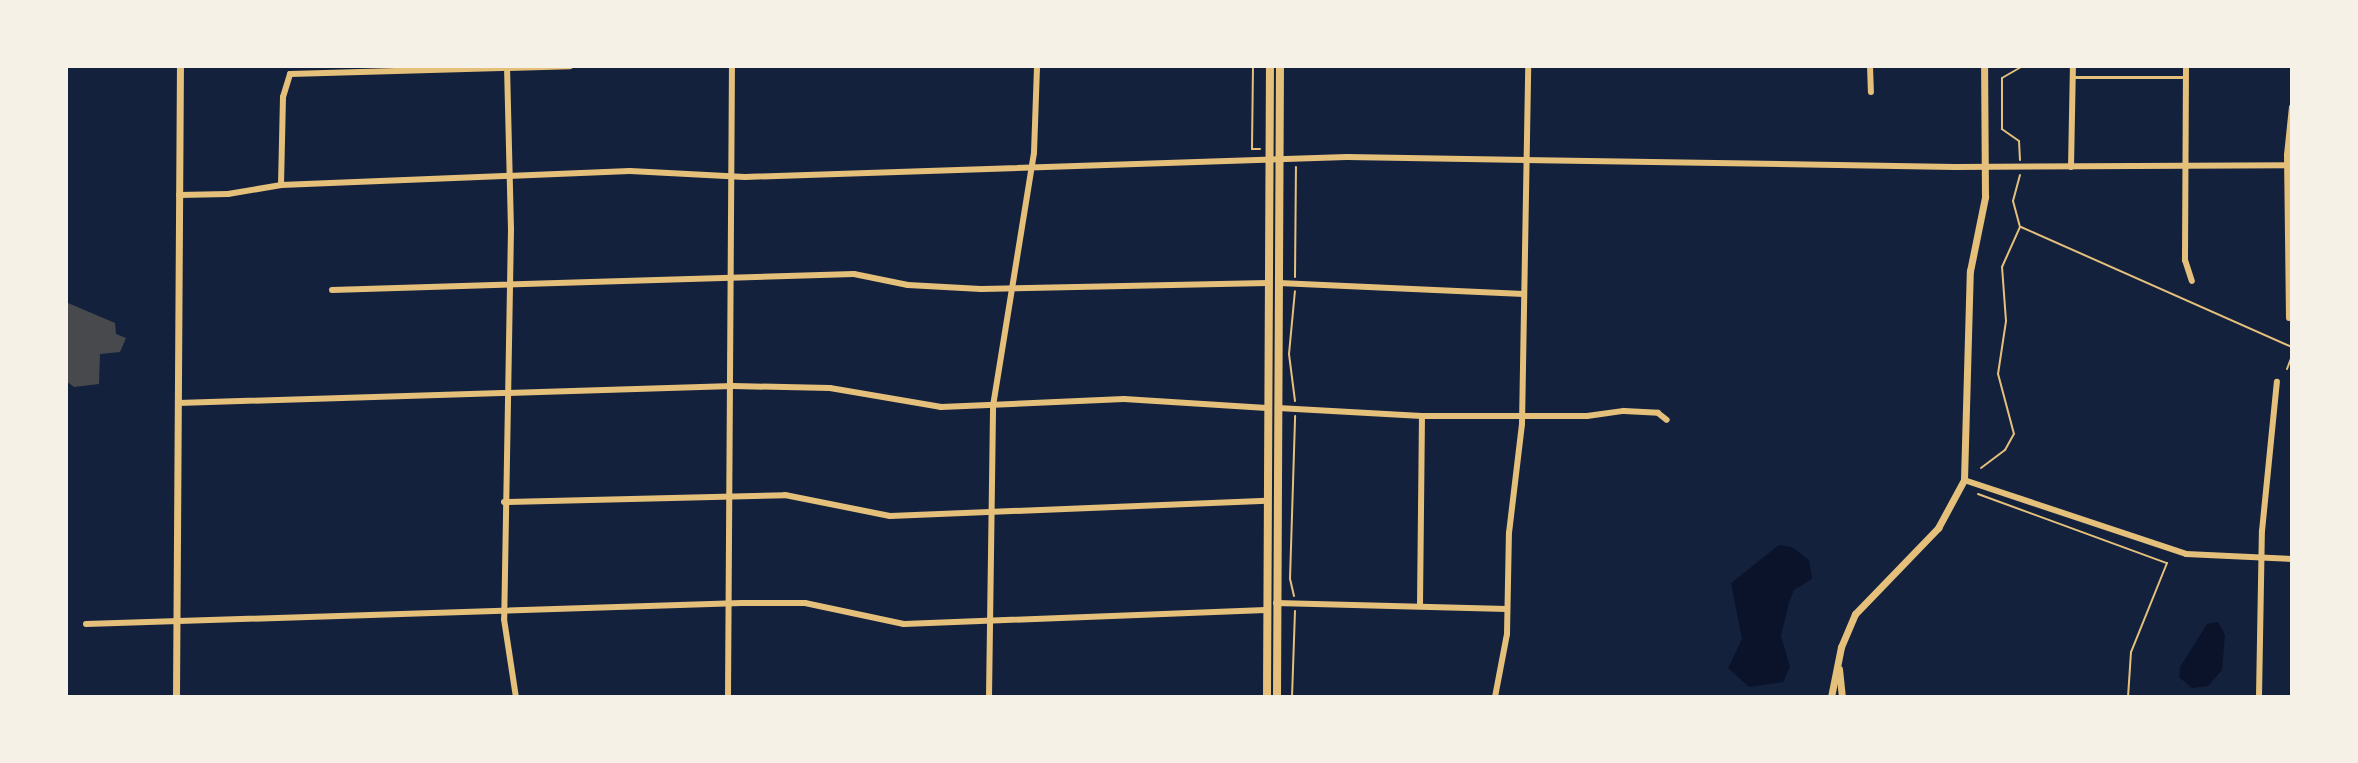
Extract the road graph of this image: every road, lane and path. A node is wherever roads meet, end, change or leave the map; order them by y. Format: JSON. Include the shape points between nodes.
{"nodes":[{"id":1,"x":180,"y":66,"type":"edge"},
{"id":2,"x":507,"y":66,"type":"edge"},
{"id":3,"x":570,"y":66,"type":"edge"},
{"id":4,"x":732,"y":66,"type":"edge"},
{"id":5,"x":1037,"y":66,"type":"edge"},
{"id":6,"x":1253,"y":66,"type":"edge"},
{"id":7,"x":1270,"y":66,"type":"edge"},
{"id":8,"x":1280,"y":66,"type":"edge"},
{"id":9,"x":1528,"y":66,"type":"edge"},
{"id":10,"x":1870,"y":66,"type":"edge"},
{"id":11,"x":1984,"y":66,"type":"edge"},
{"id":12,"x":2023,"y":66,"type":"edge"},
{"id":13,"x":2073,"y":66,"type":"edge"},
{"id":14,"x":2186,"y":66,"type":"edge"},
{"id":15,"x":2072,"y":77,"type":"junction"},
{"id":16,"x":2186,"y":77,"type":"junction"},
{"id":17,"x":1871,"y":92,"type":"dead end"},
{"id":18,"x":2292,"y":107,"type":"edge"},
{"id":19,"x":1259,"y":149,"type":"dead end"},
{"id":20,"x":1527,"y":160,"type":"junction"},
{"id":21,"x":1280,"y":161,"type":"junction"},
{"id":22,"x":2020,"y":161,"type":"dead end"},
{"id":23,"x":1269,"y":162,"type":"junction"},
{"id":24,"x":2289,"y":165,"type":"edge"},
{"id":25,"x":1986,"y":166,"type":"junction"},
{"id":26,"x":2187,"y":166,"type":"junction"},
{"id":27,"x":1296,"y":167,"type":"dead end"},
{"id":28,"x":2071,"y":167,"type":"junction"},
{"id":29,"x":1031,"y":170,"type":"junction"},
{"id":30,"x":2020,"y":171,"type":"dead end"},
{"id":31,"x":509,"y":175,"type":"junction"},
{"id":32,"x":732,"y":175,"type":"junction"},
{"id":33,"x":281,"y":185,"type":"junction"},
{"id":34,"x":179,"y":195,"type":"junction"},
{"id":35,"x":2020,"y":227,"type":"junction"},
{"id":36,"x":1295,"y":275,"type":"dead end"},
{"id":37,"x":732,"y":278,"type":"junction"},
{"id":38,"x":2192,"y":281,"type":"dead end"},
{"id":39,"x":1268,"y":283,"type":"junction"},
{"id":40,"x":1279,"y":283,"type":"junction"},
{"id":41,"x":508,"y":285,"type":"junction"},
{"id":42,"x":1011,"y":289,"type":"junction"},
{"id":43,"x":332,"y":290,"type":"dead end"},
{"id":44,"x":1295,"y":290,"type":"dead end"},
{"id":45,"x":1524,"y":294,"type":"junction"},
{"id":46,"x":1268,"y":302,"type":"junction"},
{"id":47,"x":2289,"y":318,"type":"dead end"},
{"id":48,"x":2284,"y":335,"type":"dead end"},
{"id":49,"x":2282,"y":343,"type":"junction"},
{"id":50,"x":2292,"y":347,"type":"edge"},
{"id":51,"x":2292,"y":356,"type":"edge"},
{"id":52,"x":2287,"y":369,"type":"dead end"},
{"id":53,"x":2277,"y":382,"type":"dead end"},
{"id":54,"x":733,"y":386,"type":"junction"},
{"id":55,"x":505,"y":394,"type":"junction"},
{"id":56,"x":1295,"y":401,"type":"dead end"},
{"id":57,"x":178,"y":403,"type":"junction"},
{"id":58,"x":993,"y":406,"type":"junction"},
{"id":59,"x":1267,"y":408,"type":"junction"},
{"id":60,"x":1278,"y":408,"type":"junction"},
{"id":61,"x":1522,"y":415,"type":"junction"},
{"id":62,"x":1422,"y":416,"type":"junction"},
{"id":63,"x":1295,"y":417,"type":"dead end"},
{"id":64,"x":1667,"y":420,"type":"dead end"},
{"id":65,"x":1981,"y":468,"type":"dead end"},
{"id":66,"x":1964,"y":480,"type":"junction"},
{"id":67,"x":1974,"y":492,"type":"dead end"},
{"id":68,"x":731,"y":495,"type":"junction"},
{"id":69,"x":1267,"y":501,"type":"junction"},
{"id":70,"x":504,"y":502,"type":"junction"},
{"id":71,"x":1277,"y":512,"type":"junction"},
{"id":72,"x":990,"y":513,"type":"junction"},
{"id":73,"x":2261,"y":559,"type":"junction"},
{"id":74,"x":2292,"y":559,"type":"edge"},
{"id":75,"x":1294,"y":596,"type":"dead end"},
{"id":76,"x":731,"y":603,"type":"junction"},
{"id":77,"x":1276,"y":603,"type":"junction"},
{"id":78,"x":1420,"y":605,"type":"junction"},
{"id":79,"x":1507,"y":609,"type":"junction"},
{"id":80,"x":504,"y":610,"type":"junction"},
{"id":81,"x":1266,"y":610,"type":"junction"},
{"id":82,"x":1295,"y":610,"type":"dead end"},
{"id":83,"x":989,"y":619,"type":"junction"},
{"id":84,"x":176,"y":620,"type":"junction"},
{"id":85,"x":86,"y":624,"type":"dead end"},
{"id":86,"x":1838,"y":659,"type":"junction"},
{"id":87,"x":176,"y":697,"type":"edge"},
{"id":88,"x":513,"y":697,"type":"edge"},
{"id":89,"x":730,"y":697,"type":"edge"},
{"id":90,"x":989,"y":697,"type":"edge"},
{"id":91,"x":1267,"y":697,"type":"edge"},
{"id":92,"x":1277,"y":697,"type":"edge"},
{"id":93,"x":1292,"y":697,"type":"edge"},
{"id":94,"x":1495,"y":697,"type":"edge"},
{"id":95,"x":1831,"y":697,"type":"edge"},
{"id":96,"x":1842,"y":697,"type":"edge"},
{"id":97,"x":2128,"y":697,"type":"edge"},
{"id":98,"x":2259,"y":697,"type":"edge"}],
"edges":[{"from":1,"to":34,"type":"street"},
{"from":2,"to":3,"type":"street"},
{"from":2,"to":31,"type":"street"},
{"from":2,"to":33,"type":"street","via":[[287,76]]},
{"from":4,"to":32,"type":"street"},
{"from":5,"to":29,"type":"street"},
{"from":6,"to":19,"type":"path","via":[[1252,149]]},
{"from":7,"to":23,"type":"main road"},
{"from":8,"to":21,"type":"main road"},
{"from":9,"to":20,"type":"street"},
{"from":10,"to":17,"type":"street"},
{"from":11,"to":25,"type":"street"},
{"from":12,"to":22,"type":"path","via":[[2002,78],[2002,129],[2019,141]]},
{"from":13,"to":15,"type":"street"},
{"from":14,"to":16,"type":"street"},
{"from":15,"to":16,"type":"lane"},
{"from":15,"to":28,"type":"street"},
{"from":16,"to":26,"type":"street"},
{"from":18,"to":24,"type":"street"},
{"from":20,"to":21,"type":"street"},
{"from":20,"to":25,"type":"street"},
{"from":20,"to":45,"type":"street"},
{"from":21,"to":23,"type":"street"},
{"from":21,"to":40,"type":"main road"},
{"from":23,"to":29,"type":"street"},
{"from":23,"to":39,"type":"main road"},
{"from":24,"to":26,"type":"street"},
{"from":24,"to":47,"type":"street"},
{"from":25,"to":28,"type":"street"},
{"from":25,"to":66,"type":"street","via":[[1983,215],[1970,271]]},
{"from":26,"to":28,"type":"street"},
{"from":26,"to":38,"type":"street","via":[[2185,260]]},
{"from":27,"to":36,"type":"path"},
{"from":29,"to":32,"type":"street"},
{"from":29,"to":42,"type":"street"},
{"from":30,"to":35,"type":"path","via":[[2013,201]]},
{"from":31,"to":32,"type":"street","via":[[672,170]]},
{"from":31,"to":33,"type":"street"},
{"from":31,"to":41,"type":"street"},
{"from":32,"to":37,"type":"street"},
{"from":33,"to":34,"type":"street"},
{"from":34,"to":57,"type":"street"},
{"from":35,"to":49,"type":"path"},
{"from":35,"to":65,"type":"path","via":[[2002,267],[2006,321],[1998,374],[2014,434],[2005,450]]},
{"from":37,"to":41,"type":"street"},
{"from":37,"to":42,"type":"street","via":[[854,274],[908,285]]},
{"from":37,"to":54,"type":"street"},
{"from":39,"to":42,"type":"street"},
{"from":39,"to":46,"type":"main road"},
{"from":40,"to":45,"type":"street"},
{"from":40,"to":60,"type":"main road"},
{"from":41,"to":43,"type":"street"},
{"from":41,"to":55,"type":"street"},
{"from":42,"to":58,"type":"street"},
{"from":44,"to":56,"type":"path","via":[[1289,354]]},
{"from":45,"to":61,"type":"street"},
{"from":46,"to":59,"type":"main road"},
{"from":46,"to":60,"type":"main road"},
{"from":48,"to":49,"type":"path"},
{"from":49,"to":50,"type":"path"},
{"from":51,"to":52,"type":"path"},
{"from":53,"to":73,"type":"street"},
{"from":54,"to":55,"type":"street"},
{"from":54,"to":58,"type":"street","via":[[830,388],[941,407]]},
{"from":54,"to":68,"type":"street"},
{"from":55,"to":57,"type":"street"},
{"from":55,"to":70,"type":"street"},
{"from":57,"to":84,"type":"street"},
{"from":58,"to":59,"type":"street","via":[[1135,399]]},
{"from":58,"to":72,"type":"street"},
{"from":59,"to":69,"type":"main road"},
{"from":59,"to":71,"type":"main road","via":[[1272,416]]},
{"from":60,"to":62,"type":"street"},
{"from":60,"to":71,"type":"main road"},
{"from":61,"to":62,"type":"street"},
{"from":61,"to":64,"type":"street","via":[[1624,411],[1658,413]]},
{"from":61,"to":79,"type":"street"},
{"from":62,"to":78,"type":"street"},
{"from":63,"to":75,"type":"path","via":[[1290,579]]},
{"from":66,"to":73,"type":"street","via":[[2186,554]]},
{"from":66,"to":86,"type":"street","via":[[1938,528],[1855,614]]},
{"from":67,"to":97,"type":"path","via":[[2167,563],[2131,652]]},
{"from":68,"to":70,"type":"street"},
{"from":68,"to":72,"type":"street","via":[[809,496],[874,515]]},
{"from":68,"to":76,"type":"street"},
{"from":69,"to":72,"type":"street"},
{"from":69,"to":81,"type":"main road"},
{"from":70,"to":80,"type":"street"},
{"from":71,"to":77,"type":"main road"},
{"from":72,"to":83,"type":"street"},
{"from":73,"to":74,"type":"street"},
{"from":73,"to":98,"type":"street"},
{"from":76,"to":80,"type":"street"},
{"from":76,"to":83,"type":"street","via":[[805,603],[904,624]]},
{"from":76,"to":89,"type":"street"},
{"from":77,"to":78,"type":"street"},
{"from":77,"to":92,"type":"main road"},
{"from":78,"to":79,"type":"street"},
{"from":79,"to":94,"type":"street"},
{"from":80,"to":84,"type":"street"},
{"from":80,"to":88,"type":"street"},
{"from":81,"to":83,"type":"street"},
{"from":81,"to":91,"type":"main road"},
{"from":82,"to":93,"type":"path"},
{"from":83,"to":90,"type":"street"},
{"from":84,"to":85,"type":"street"},
{"from":84,"to":87,"type":"street"},
{"from":86,"to":95,"type":"street"},
{"from":86,"to":96,"type":"street"}]}
